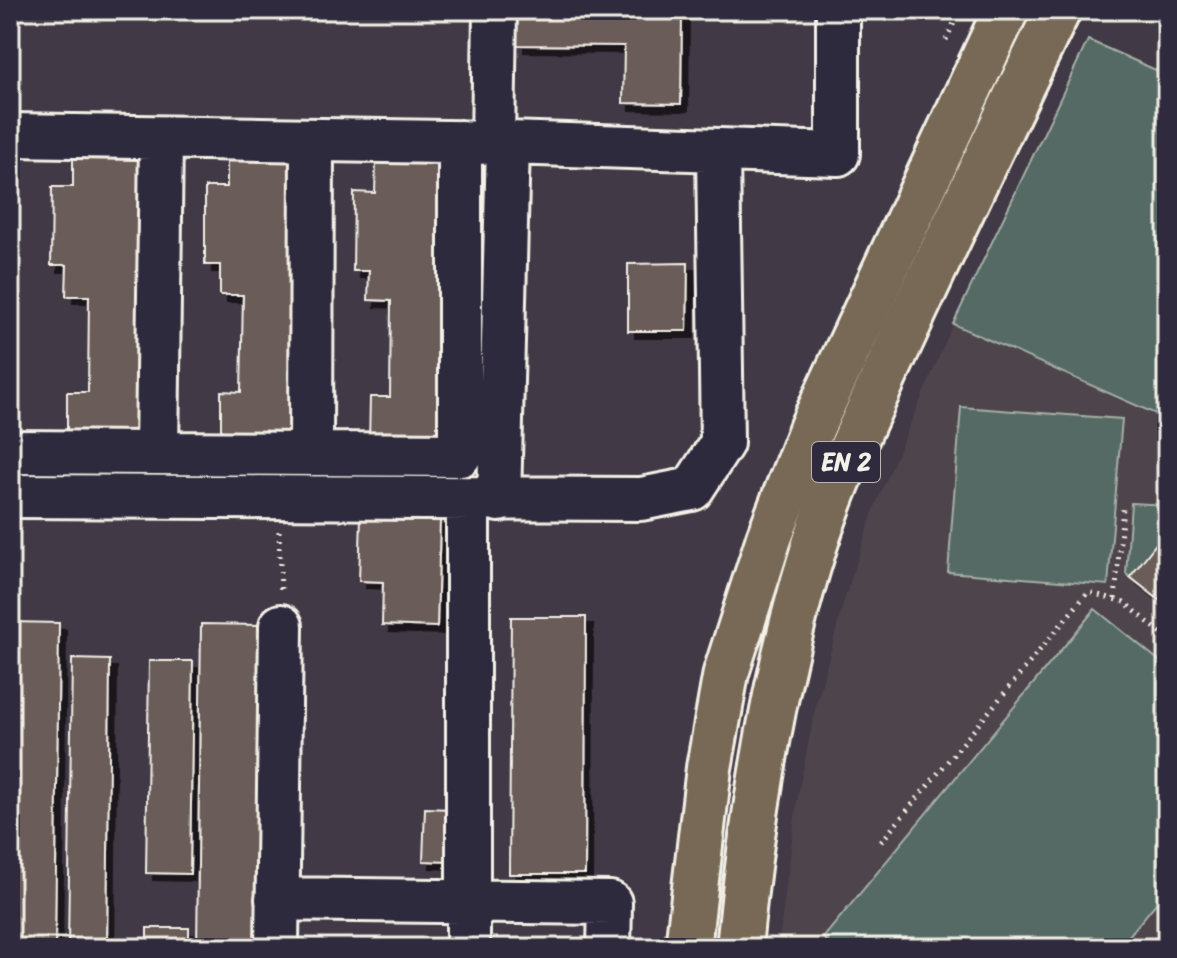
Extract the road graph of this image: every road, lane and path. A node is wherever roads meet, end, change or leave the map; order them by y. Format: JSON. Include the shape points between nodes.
{"nodes":[{"id":1,"x":495,"y":10,"type":"edge"},
{"id":2,"x":838,"y":10,"type":"edge"},
{"id":3,"x":960,"y":10,"type":"edge"},
{"id":4,"x":1006,"y":10,"type":"edge"},
{"id":5,"x":1058,"y":10,"type":"edge"},
{"id":6,"x":946,"y":40,"type":"dead end"},
{"id":7,"x":10,"y":135,"type":"edge"},
{"id":8,"x":161,"y":138,"type":"junction"},
{"id":9,"x":312,"y":140,"type":"junction"},
{"id":10,"x":487,"y":142,"type":"junction"},
{"id":11,"x":718,"y":152,"type":"junction"},
{"id":12,"x":10,"y":452,"type":"edge"},
{"id":13,"x":157,"y":453,"type":"junction"},
{"id":14,"x":311,"y":454,"type":"junction"},
{"id":15,"x":10,"y":496,"type":"edge"},
{"id":16,"x":278,"y":500,"type":"junction"},
{"id":17,"x":484,"y":500,"type":"junction"},
{"id":18,"x":1123,"y":507,"type":"dead end"},
{"id":19,"x":1115,"y":599,"type":"junction"},
{"id":20,"x":281,"y":626,"type":"joint"},
{"id":21,"x":1167,"y":638,"type":"edge"},
{"id":22,"x":881,"y":842,"type":"dead end"},
{"id":23,"x":277,"y":899,"type":"junction"},
{"id":24,"x":469,"y":903,"type":"junction"},
{"id":25,"x":277,"y":948,"type":"edge"},
{"id":26,"x":468,"y":948,"type":"edge"},
{"id":27,"x":609,"y":948,"type":"edge"},
{"id":28,"x":688,"y":948,"type":"edge"},
{"id":29,"x":739,"y":948,"type":"edge"}],
"edges":[{"from":1,"to":10,"type":"lane"},
{"from":2,"to":11,"type":"lane","via":[[838,154]]},
{"from":3,"to":6,"type":"path"},
{"from":4,"to":28,"type":"main road","number":"EN 2","via":[[812,427],[769,538],[726,673]]},
{"from":5,"to":29,"type":"main road","number":"EN 2","via":[[864,421],[815,544],[781,669]]},
{"from":7,"to":8,"type":"lane"},
{"from":8,"to":9,"type":"lane"},
{"from":8,"to":13,"type":"lane"},
{"from":9,"to":10,"type":"lane"},
{"from":9,"to":14,"type":"lane"},
{"from":10,"to":11,"type":"lane"},
{"from":10,"to":14,"type":"lane","via":[[460,455]]},
{"from":10,"to":17,"type":"lane"},
{"from":11,"to":17,"type":"lane","via":[[722,443],[692,489],[641,499]]},
{"from":12,"to":13,"type":"lane"},
{"from":13,"to":14,"type":"lane"},
{"from":15,"to":16,"type":"lane"},
{"from":16,"to":17,"type":"lane"},
{"from":16,"to":20,"type":"path"},
{"from":17,"to":24,"type":"lane"},
{"from":18,"to":19,"type":"path"},
{"from":19,"to":21,"type":"path"},
{"from":19,"to":22,"type":"path","via":[[1088,592]]},
{"from":20,"to":23,"type":"lane"},
{"from":23,"to":24,"type":"lane"},
{"from":23,"to":25,"type":"lane"},
{"from":24,"to":26,"type":"lane"},
{"from":24,"to":27,"type":"lane","via":[[610,903]]}]}
